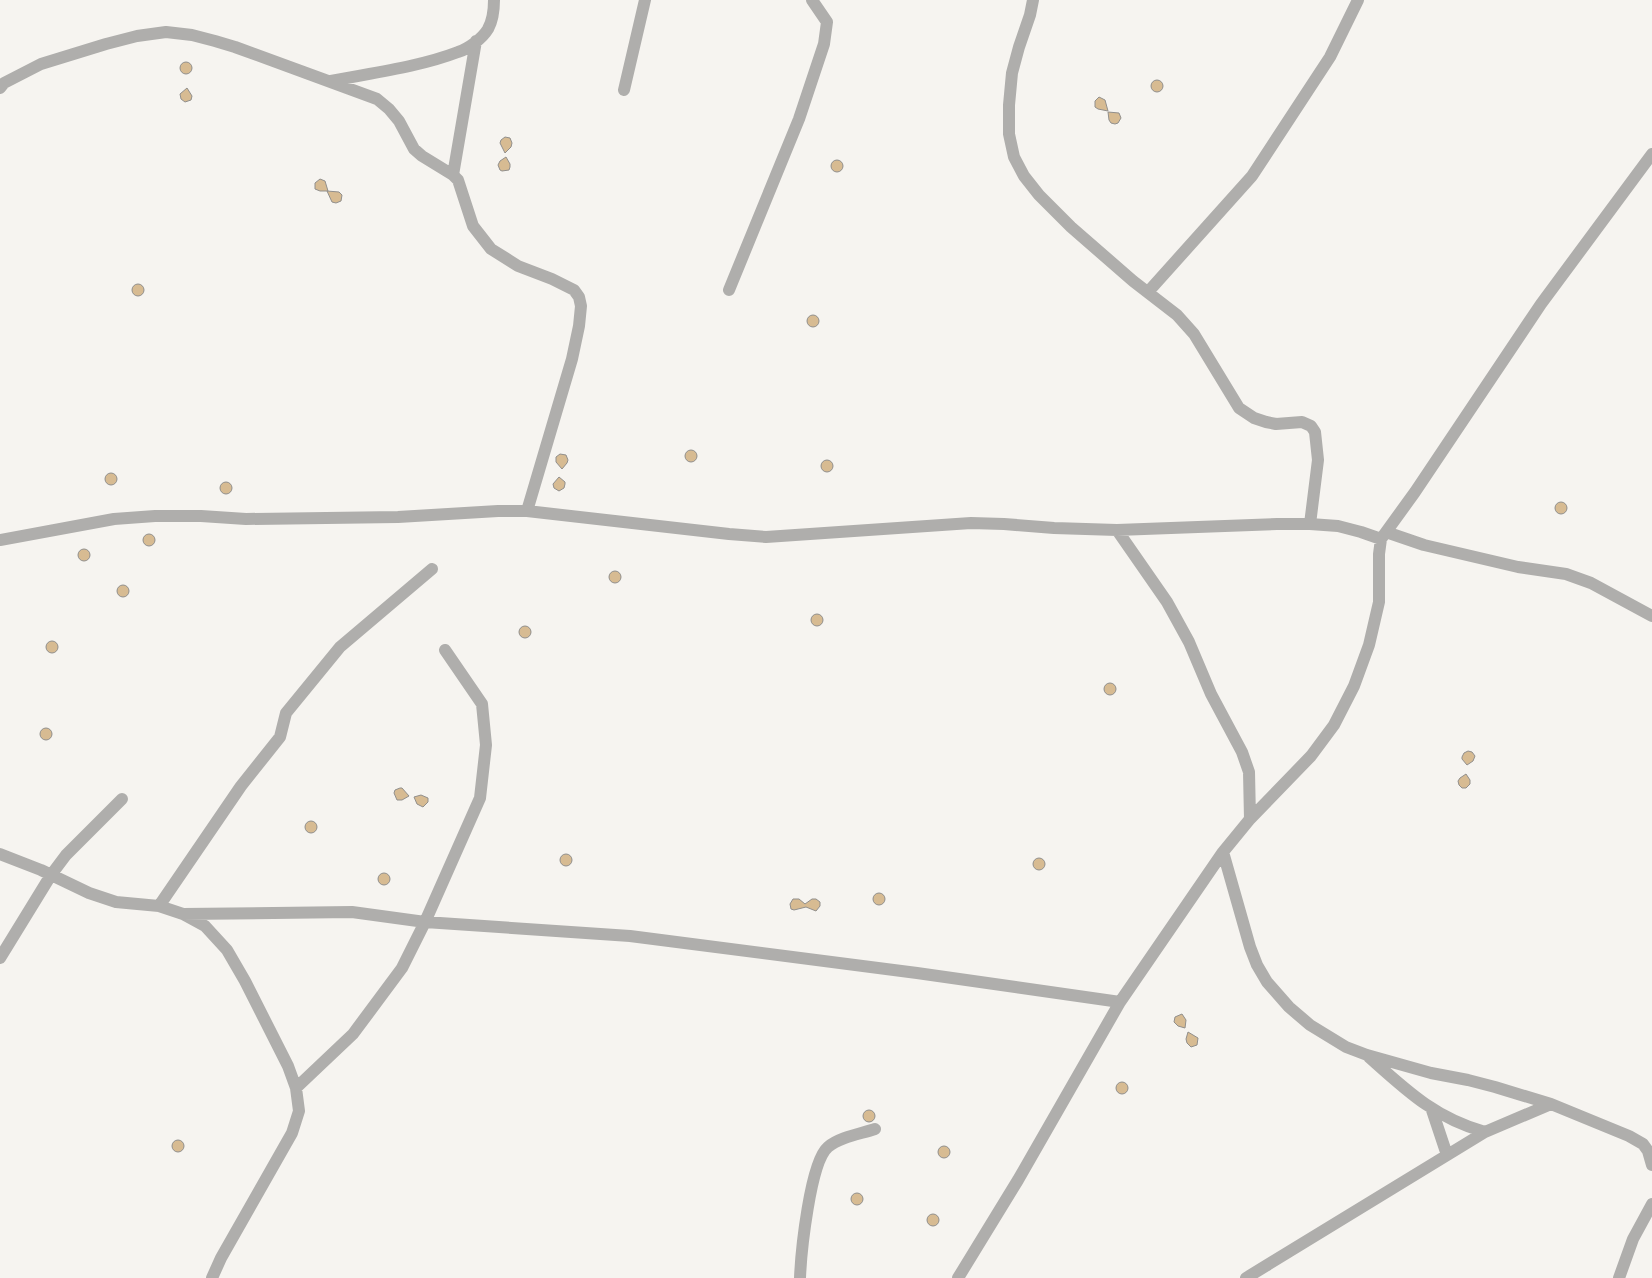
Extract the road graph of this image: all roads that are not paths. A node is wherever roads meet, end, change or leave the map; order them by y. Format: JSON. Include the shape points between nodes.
{"nodes":[{"id":1,"x":494,"y":0,"type":"edge"},
{"id":2,"x":645,"y":0,"type":"edge"},
{"id":3,"x":812,"y":0,"type":"edge"},
{"id":4,"x":1033,"y":0,"type":"edge"},
{"id":5,"x":1358,"y":0,"type":"edge"},
{"id":6,"x":476,"y":41,"type":"junction"},
{"id":7,"x":330,"y":81,"type":"junction"},
{"id":8,"x":0,"y":88,"type":"edge"},
{"id":9,"x":624,"y":90,"type":"dead end"},
{"id":10,"x":1652,"y":154,"type":"edge"},
{"id":11,"x":453,"y":175,"type":"junction"},
{"id":12,"x":729,"y":290,"type":"dead end"},
{"id":13,"x":1148,"y":292,"type":"junction"},
{"id":14,"x":527,"y":511,"type":"junction"},
{"id":15,"x":1310,"y":524,"type":"junction"},
{"id":16,"x":1117,"y":530,"type":"junction"},
{"id":17,"x":1384,"y":536,"type":"junction"},
{"id":18,"x":0,"y":540,"type":"edge"},
{"id":19,"x":432,"y":569,"type":"dead end"},
{"id":20,"x":1652,"y":616,"type":"edge"},
{"id":21,"x":445,"y":650,"type":"dead end"},
{"id":22,"x":122,"y":799,"type":"dead end"},
{"id":23,"x":1250,"y":819,"type":"junction"},
{"id":24,"x":1223,"y":852,"type":"junction"},
{"id":25,"x":0,"y":854,"type":"edge"},
{"id":26,"x":51,"y":875,"type":"junction"},
{"id":27,"x":159,"y":906,"type":"junction"},
{"id":28,"x":183,"y":914,"type":"junction"},
{"id":29,"x":425,"y":922,"type":"junction"},
{"id":30,"x":0,"y":958,"type":"edge"},
{"id":31,"x":1120,"y":1002,"type":"junction"},
{"id":32,"x":1366,"y":1055,"type":"junction"},
{"id":33,"x":296,"y":1088,"type":"junction"},
{"id":34,"x":1550,"y":1104,"type":"junction"},
{"id":35,"x":1432,"y":1110,"type":"junction"},
{"id":36,"x":875,"y":1129,"type":"dead end"},
{"id":37,"x":1485,"y":1132,"type":"junction"},
{"id":38,"x":1447,"y":1155,"type":"junction"},
{"id":39,"x":1652,"y":1166,"type":"edge"},
{"id":40,"x":1652,"y":1204,"type":"edge"},
{"id":41,"x":212,"y":1278,"type":"edge"},
{"id":42,"x":800,"y":1278,"type":"edge"},
{"id":43,"x":958,"y":1278,"type":"edge"},
{"id":44,"x":1246,"y":1278,"type":"edge"},
{"id":45,"x":1619,"y":1278,"type":"edge"}],
"edges":[{"from":1,"to":6,"type":"street","via":[[494,15],[487,31]]},
{"from":2,"to":9,"type":"street"},
{"from":3,"to":12,"type":"street","via":[[827,22],[824,44],[799,119]]},
{"from":4,"to":13,"type":"street","via":[[1012,74],[1009,134],[1014,157],[1039,195],[1071,227]]},
{"from":5,"to":13,"type":"street","via":[[1330,57],[1252,176]]},
{"from":6,"to":7,"type":"street","via":[[450,55]]},
{"from":6,"to":11,"type":"street"},
{"from":7,"to":8,"type":"street","via":[[216,41],[166,32],[137,36],[41,64]]},
{"from":7,"to":11,"type":"street","via":[[377,99],[398,121],[414,149]]},
{"from":10,"to":17,"type":"street","via":[[1541,304]]},
{"from":11,"to":14,"type":"street","via":[[461,187],[474,226],[491,249],[518,266],[574,290],[581,306],[572,359]]},
{"from":13,"to":15,"type":"street","via":[[1177,315],[1194,334],[1239,408],[1266,422],[1302,422],[1316,432],[1318,460]]},
{"from":14,"to":16,"type":"street","via":[[766,537],[971,523]]},
{"from":14,"to":18,"type":"street","via":[[398,518],[138,517]]},
{"from":15,"to":16,"type":"street"},
{"from":15,"to":17,"type":"street","via":[[1338,526]]},
{"from":16,"to":23,"type":"street","via":[[1167,602],[1242,752],[1249,772]]},
{"from":17,"to":20,"type":"street","via":[[1518,567],[1566,574]]},
{"from":17,"to":23,"type":"street","via":[[1379,554],[1378,602],[1369,645],[1354,686],[1334,725],[1311,756]]},
{"from":19,"to":27,"type":"street","via":[[340,646],[286,713],[280,737],[241,786]]},
{"from":21,"to":29,"type":"street","via":[[482,704],[486,745],[480,798]]},
{"from":22,"to":26,"type":"street"},
{"from":23,"to":24,"type":"street"},
{"from":24,"to":31,"type":"street"},
{"from":24,"to":32,"type":"street","via":[[1250,947],[1267,982],[1310,1025]]},
{"from":25,"to":26,"type":"street"},
{"from":26,"to":27,"type":"street","via":[[116,902]]},
{"from":26,"to":30,"type":"street"},
{"from":27,"to":28,"type":"street"},
{"from":28,"to":29,"type":"street","via":[[352,912]]},
{"from":28,"to":33,"type":"street","via":[[205,926],[228,950],[288,1066]]},
{"from":29,"to":31,"type":"street","via":[[630,936]]},
{"from":29,"to":33,"type":"street","via":[[402,968],[352,1034]]},
{"from":31,"to":43,"type":"street"},
{"from":32,"to":34,"type":"street"},
{"from":32,"to":35,"type":"street"},
{"from":33,"to":41,"type":"street","via":[[299,1111],[292,1134]]},
{"from":34,"to":37,"type":"street"},
{"from":34,"to":39,"type":"street","via":[[1643,1144]]},
{"from":35,"to":37,"type":"street","via":[[1463,1126]]},
{"from":35,"to":38,"type":"street"},
{"from":36,"to":42,"type":"street","via":[[836,1142],[821,1156],[803,1234]]},
{"from":37,"to":38,"type":"street"},
{"from":38,"to":44,"type":"street"},
{"from":40,"to":45,"type":"street","via":[[1633,1239]]}]}
